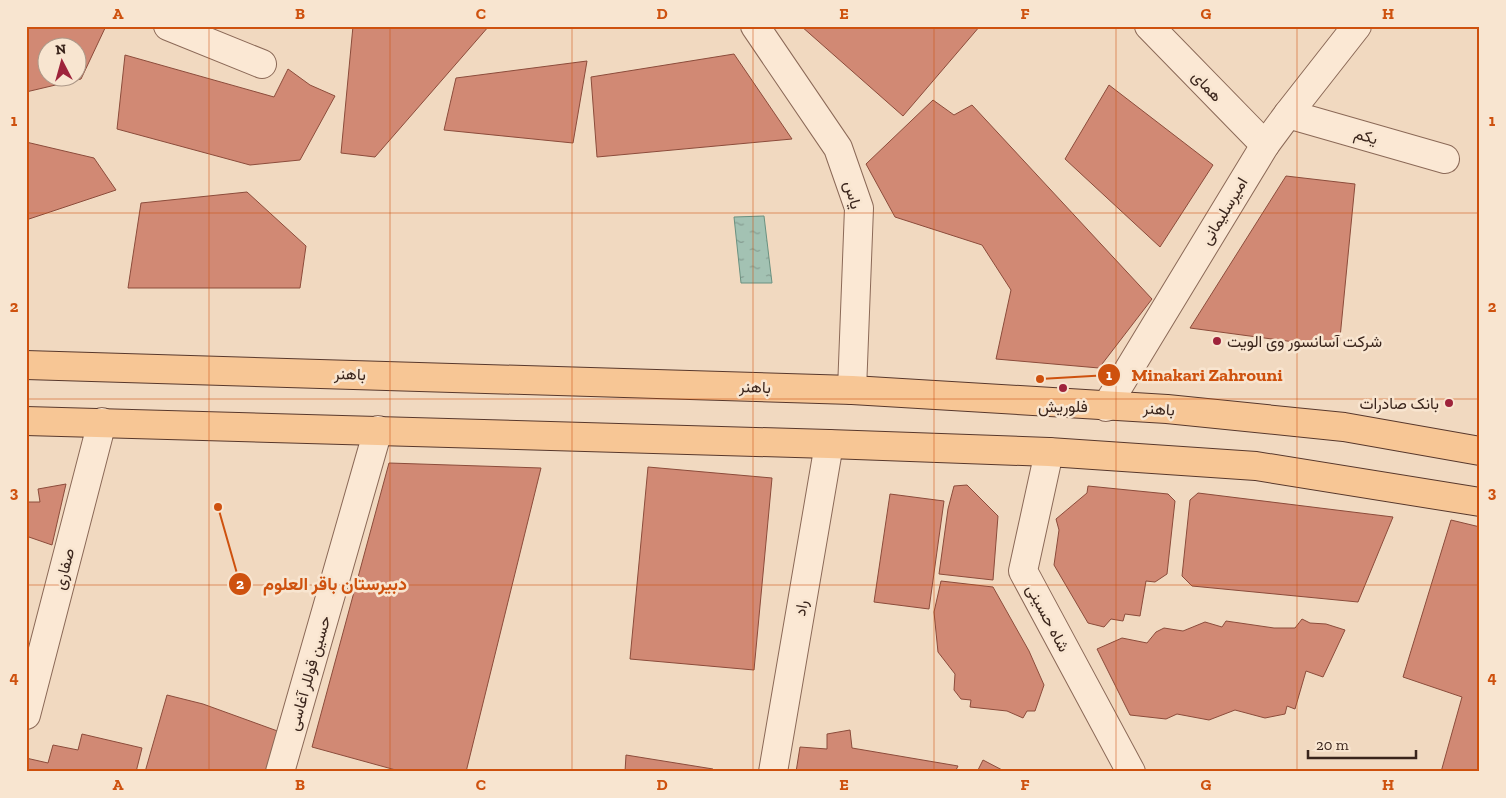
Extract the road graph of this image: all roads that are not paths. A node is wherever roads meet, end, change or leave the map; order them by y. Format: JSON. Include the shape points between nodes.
{"nodes":[{"id":1,"x":168,"y":26,"type":"edge"},
{"id":2,"x":755,"y":26,"type":"edge"},
{"id":3,"x":1150,"y":26,"type":"edge"},
{"id":4,"x":1357,"y":26,"type":"edge"},
{"id":5,"x":262,"y":64,"type":"dead end"},
{"id":6,"x":1288,"y":114,"type":"junction"},
{"id":7,"x":1265,"y":145,"type":"junction"},
{"id":8,"x":1445,"y":159,"type":"dead end"},
{"id":9,"x":26,"y":364,"type":"edge"},
{"id":10,"x":852,"y":390,"type":"junction"},
{"id":11,"x":1106,"y":407,"type":"junction"},
{"id":12,"x":26,"y":421,"type":"edge"},
{"id":13,"x":102,"y":422,"type":"junction"},
{"id":14,"x":378,"y":430,"type":"junction"},
{"id":15,"x":829,"y":444,"type":"junction"},
{"id":16,"x":1480,"y":451,"type":"edge"},
{"id":17,"x":1049,"y":452,"type":"junction"},
{"id":18,"x":1480,"y":502,"type":"edge"},
{"id":19,"x":26,"y":715,"type":"edge"},
{"id":20,"x":280,"y":772,"type":"edge"},
{"id":21,"x":773,"y":772,"type":"edge"},
{"id":22,"x":1131,"y":772,"type":"edge"}],
"edges":[{"from":1,"to":5,"type":"street"},
{"from":2,"to":10,"type":"street","name":"یاس","via":[[838,148],[859,208]]},
{"from":3,"to":7,"type":"street","name":"همای"},
{"from":4,"to":6,"type":"street","name":"امیرسلیمانی"},
{"from":6,"to":7,"type":"street","name":"امیرسلیمانی"},
{"from":6,"to":8,"type":"street","name":"یکم"},
{"from":7,"to":11,"type":"street","name":"امیرسلیمانی"},
{"from":9,"to":10,"type":"main road","name":"باهنر"},
{"from":10,"to":11,"type":"main road","name":"باهنر"},
{"from":11,"to":16,"type":"main road","name":"باهنر","via":[[1167,409],[1344,427]]},
{"from":12,"to":13,"type":"main road"},
{"from":13,"to":14,"type":"main road"},
{"from":13,"to":19,"type":"street","name":"صفاری"},
{"from":14,"to":15,"type":"main road"},
{"from":14,"to":20,"type":"street","name":"حسین قوللر آغاسی"},
{"from":15,"to":17,"type":"main road"},
{"from":15,"to":21,"type":"street","name":"راد"},
{"from":17,"to":18,"type":"main road","via":[[1256,466]]},
{"from":17,"to":22,"type":"street","name":"شاه حسینی","via":[[1024,571]]}]}
